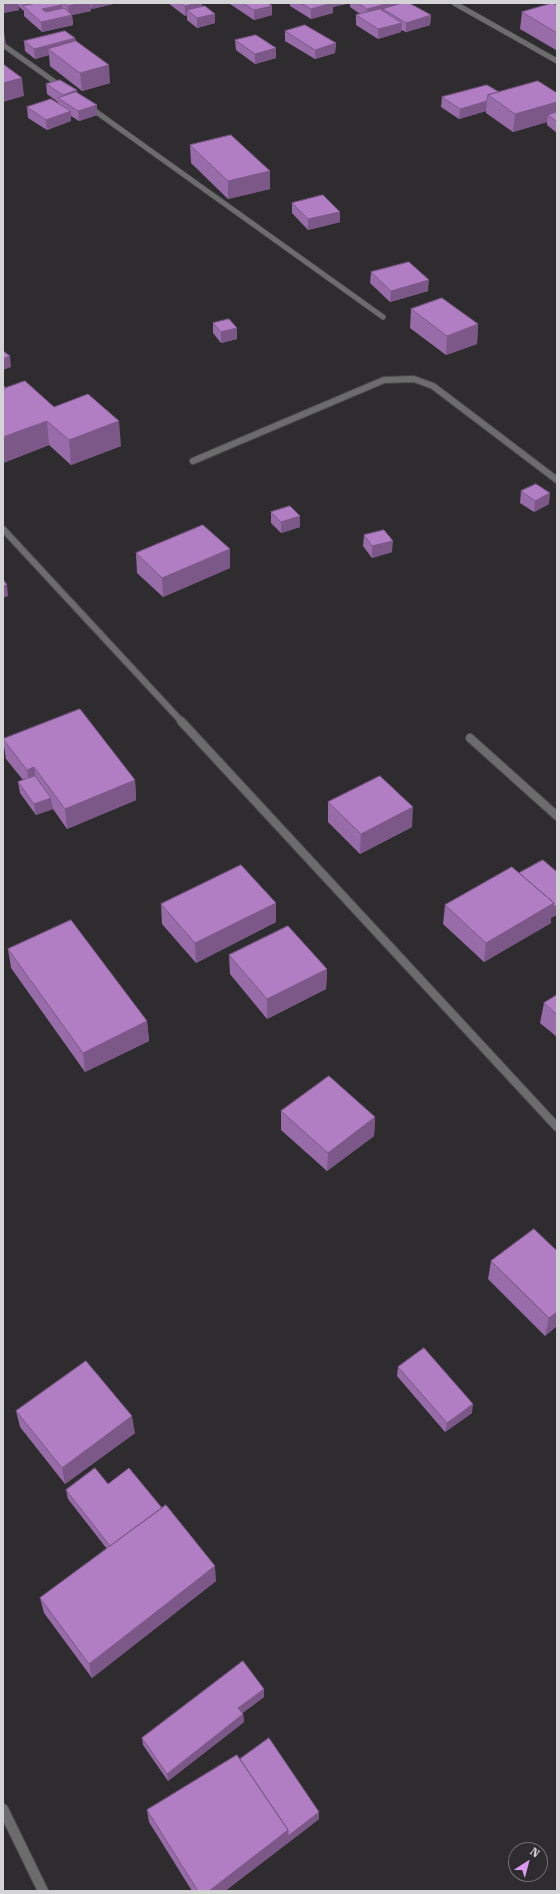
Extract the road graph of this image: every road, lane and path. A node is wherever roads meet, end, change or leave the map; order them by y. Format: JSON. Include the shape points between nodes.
{"nodes":[{"id":1,"x":454,"y":3,"type":"edge"},
{"id":2,"x":3,"y":45,"type":"edge"},
{"id":3,"x":557,"y":61,"type":"edge"},
{"id":4,"x":67,"y":91,"type":"edge"},
{"id":5,"x":80,"y":100,"type":"edge"},
{"id":6,"x":383,"y":317,"type":"dead end"},
{"id":7,"x":193,"y":461,"type":"dead end"},
{"id":8,"x":557,"y":480,"type":"edge"},
{"id":9,"x":3,"y":529,"type":"edge"},
{"id":10,"x":470,"y":738,"type":"dead end"},
{"id":11,"x":557,"y":816,"type":"edge"},
{"id":12,"x":557,"y":1127,"type":"edge"},
{"id":13,"x":3,"y":1809,"type":"edge"},
{"id":14,"x":44,"y":1891,"type":"edge"}],
"edges":[{"from":1,"to":3,"type":"street"},
{"from":2,"to":4,"type":"street"},
{"from":5,"to":6,"type":"street"},
{"from":7,"to":8,"type":"street","via":[[384,380],[414,379],[433,386]]},
{"from":9,"to":12,"type":"street"},
{"from":10,"to":11,"type":"street"},
{"from":13,"to":14,"type":"street"}]}
